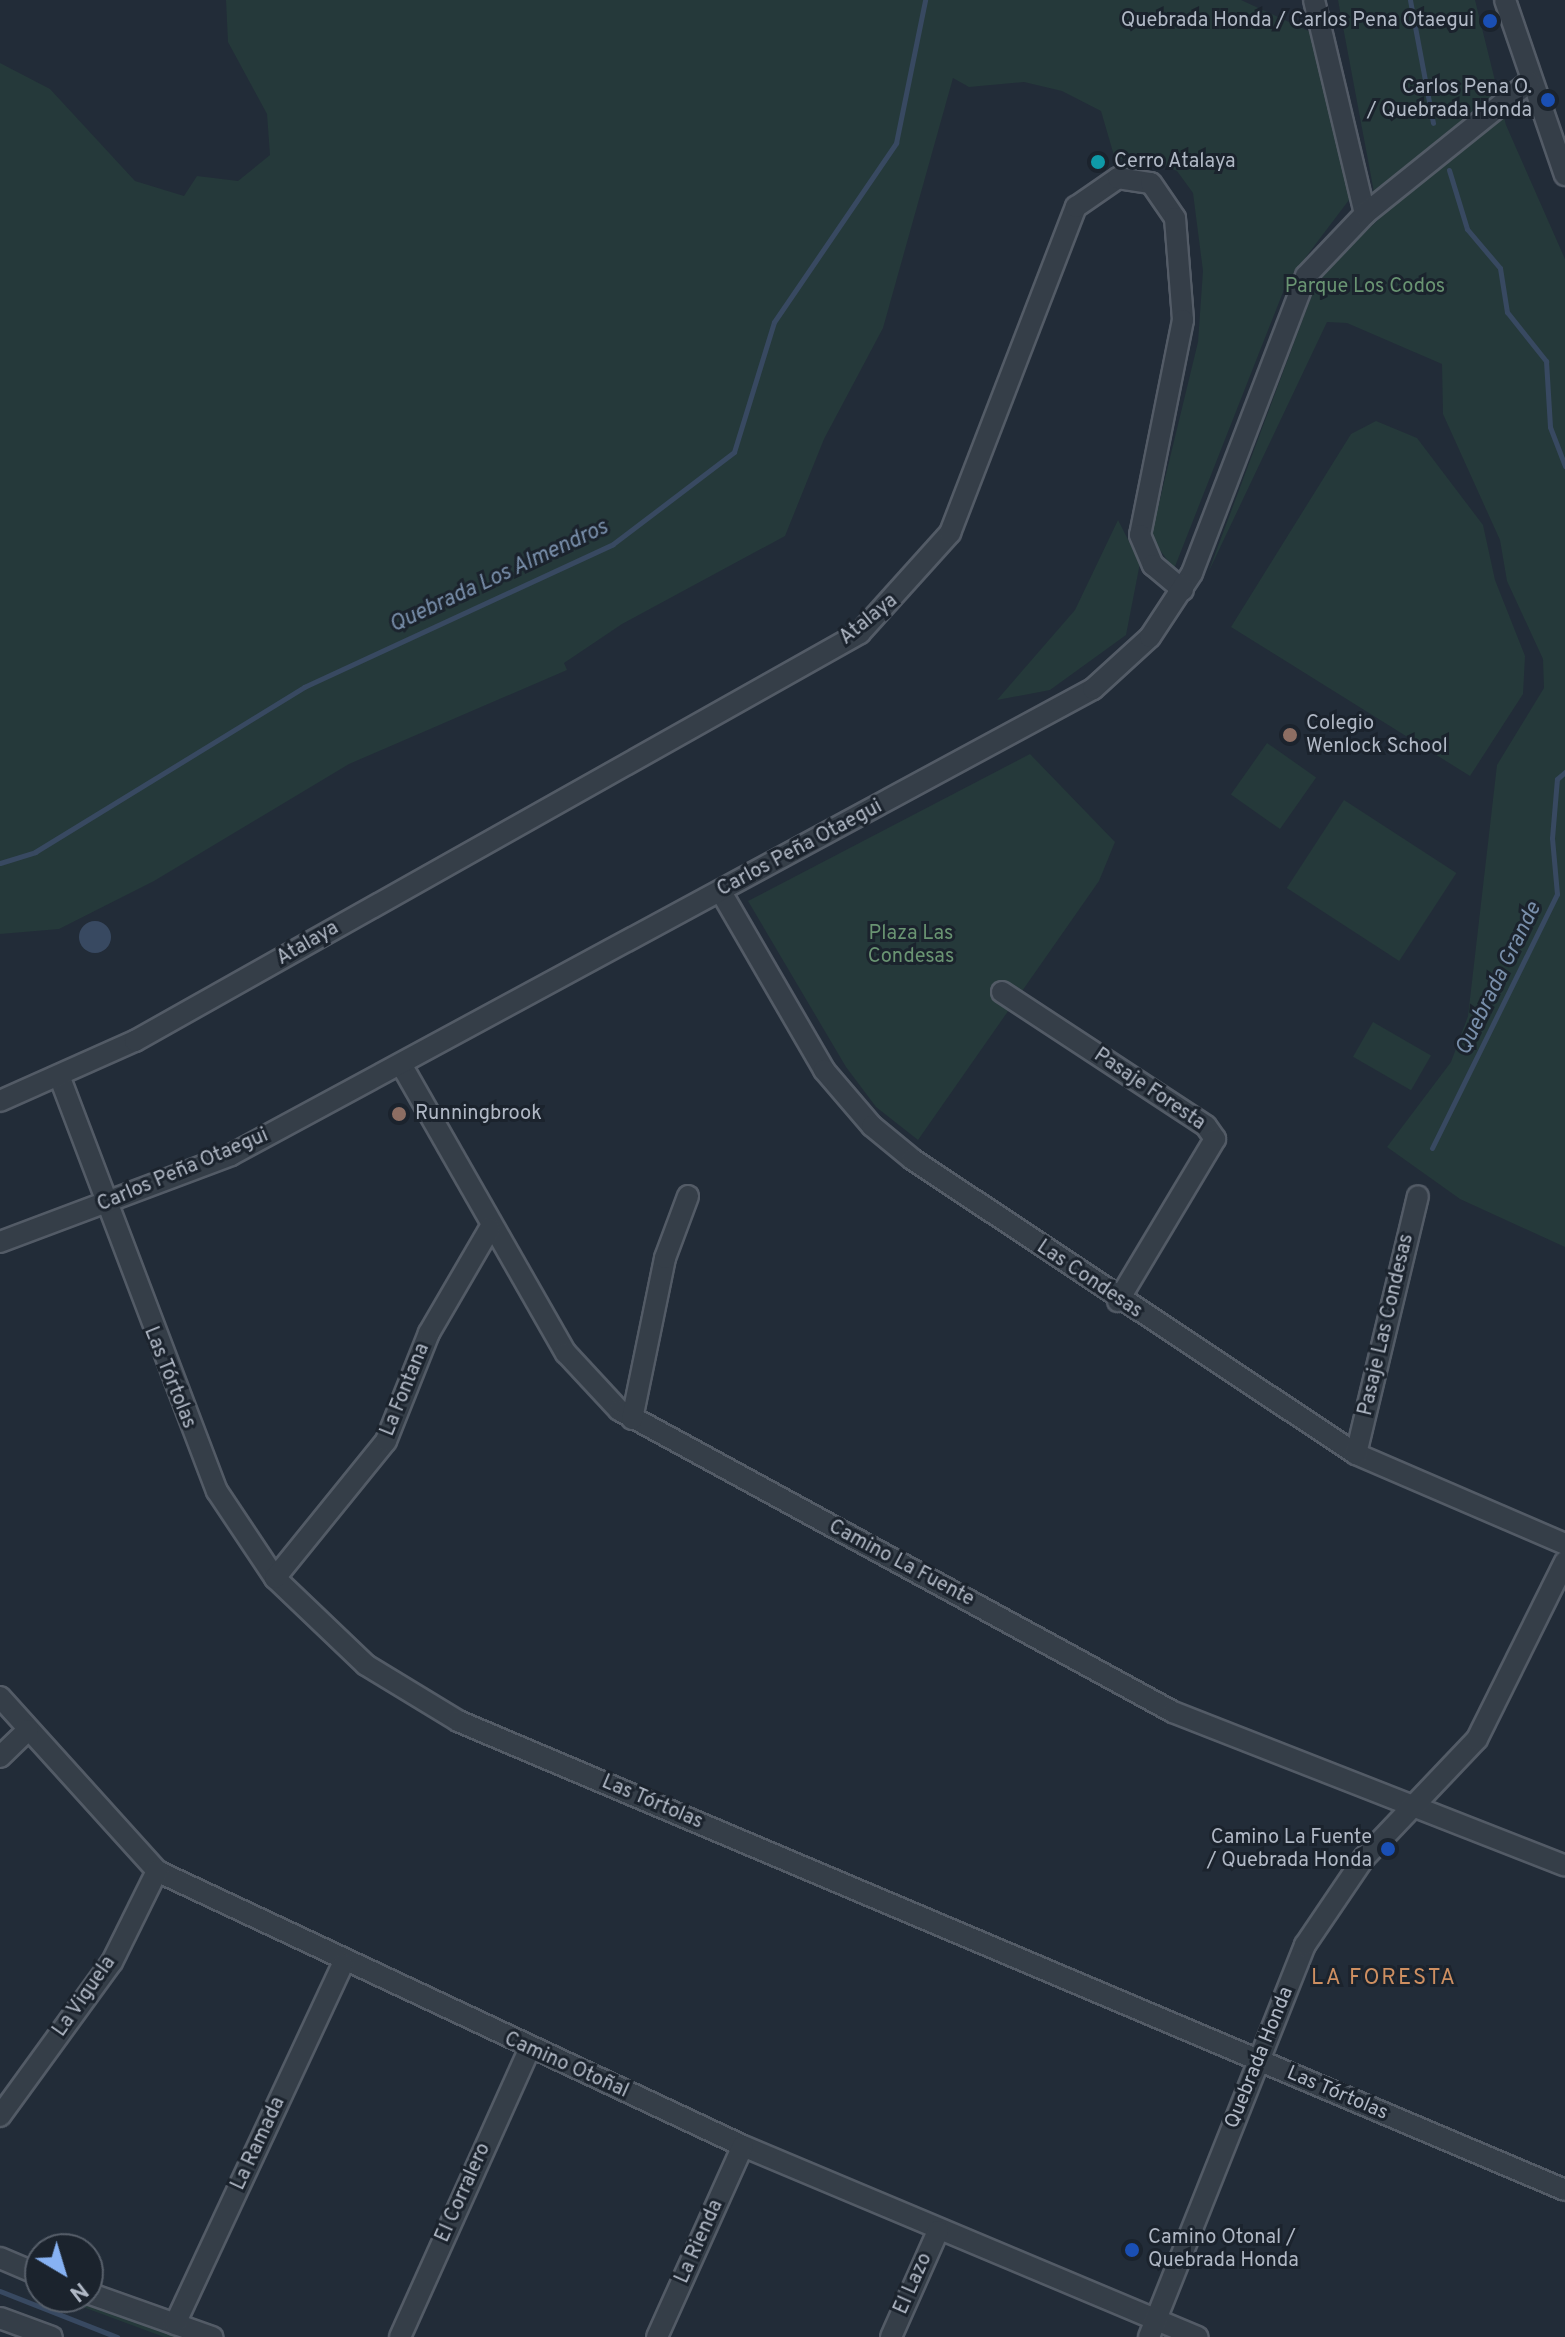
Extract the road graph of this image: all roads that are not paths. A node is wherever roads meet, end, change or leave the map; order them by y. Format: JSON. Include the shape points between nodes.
{"nodes":[{"id":1,"x":1314,"y":0,"type":"edge"},
{"id":2,"x":1505,"y":0,"type":"edge"},
{"id":3,"x":1529,"y":82,"type":"junction"},
{"id":4,"x":1565,"y":175,"type":"edge"},
{"id":5,"x":1365,"y":214,"type":"junction"},
{"id":6,"x":1183,"y":590,"type":"junction"},
{"id":7,"x":721,"y":892,"type":"junction"},
{"id":8,"x":1002,"y":992,"type":"dead end"},
{"id":9,"x":402,"y":1066,"type":"junction"},
{"id":10,"x":60,"y":1078,"type":"junction"},
{"id":11,"x":0,"y":1101,"type":"edge"},
{"id":12,"x":688,"y":1196,"type":"dead end"},
{"id":13,"x":1418,"y":1196,"type":"dead end"},
{"id":14,"x":107,"y":1205,"type":"junction"},
{"id":15,"x":490,"y":1228,"type":"junction"},
{"id":16,"x":0,"y":1242,"type":"edge"},
{"id":17,"x":1118,"y":1301,"type":"junction"},
{"id":18,"x":632,"y":1419,"type":"junction"},
{"id":19,"x":1356,"y":1454,"type":"junction"},
{"id":20,"x":1565,"y":1544,"type":"edge"},
{"id":21,"x":1565,"y":1562,"type":"edge"},
{"id":22,"x":275,"y":1578,"type":"junction"},
{"id":23,"x":0,"y":1697,"type":"edge"},
{"id":24,"x":28,"y":1730,"type":"junction"},
{"id":25,"x":0,"y":1757,"type":"edge"},
{"id":26,"x":1414,"y":1805,"type":"junction"},
{"id":27,"x":1565,"y":1866,"type":"edge"},
{"id":28,"x":157,"y":1871,"type":"junction"},
{"id":29,"x":343,"y":1964,"type":"junction"},
{"id":30,"x":529,"y":2050,"type":"junction"},
{"id":31,"x":1259,"y":2061,"type":"junction"},
{"id":32,"x":0,"y":2116,"type":"edge"},
{"id":33,"x":743,"y":2146,"type":"junction"},
{"id":34,"x":1565,"y":2190,"type":"edge"},
{"id":35,"x":938,"y":2231,"type":"junction"},
{"id":36,"x":0,"y":2258,"type":"edge"},
{"id":37,"x":24,"y":2268,"type":"edge"},
{"id":38,"x":104,"y":2299,"type":"edge"},
{"id":39,"x":0,"y":2318,"type":"edge"},
{"id":40,"x":175,"y":2324,"type":"junction"},
{"id":41,"x":1153,"y":2328,"type":"edge"},
{"id":42,"x":52,"y":2337,"type":"edge"},
{"id":43,"x":212,"y":2337,"type":"edge"},
{"id":44,"x":400,"y":2337,"type":"edge"},
{"id":45,"x":657,"y":2337,"type":"edge"},
{"id":46,"x":891,"y":2337,"type":"edge"},
{"id":47,"x":1198,"y":2337,"type":"edge"}],
"edges":[{"from":1,"to":5,"type":"street"},
{"from":2,"to":3,"type":"street"},
{"from":3,"to":4,"type":"street"},
{"from":3,"to":5,"type":"street","name":"Carlos Peña Otaegui"},
{"from":5,"to":6,"type":"street","name":"Carlos Peña Otaegui","via":[[1306,276]]},
{"from":6,"to":7,"type":"street","name":"Carlos Peña Otaegui","via":[[1150,637],[1093,689]]},
{"from":6,"to":10,"type":"street","name":"Atalaya","via":[[1153,565],[1140,535],[1183,320],[1175,218],[1151,183],[1118,178],[1076,207],[968,497],[927,566],[884,612],[806,665]]},
{"from":7,"to":9,"type":"street","name":"Carlos Peña Otaegui"},
{"from":7,"to":17,"type":"street","name":"Las Condesas","via":[[820,1063],[872,1126]]},
{"from":8,"to":17,"type":"street","name":"Pasaje Foresta","via":[[1206,1126],[1215,1139]]},
{"from":9,"to":14,"type":"street","name":"Carlos Peña Otaegui","via":[[231,1155]]},
{"from":9,"to":15,"type":"street","name":"Camino La Fuente"},
{"from":10,"to":11,"type":"street","name":"Atalaya"},
{"from":10,"to":14,"type":"street","name":"Las Tórtolas"},
{"from":12,"to":18,"type":"street","via":[[665,1258]]},
{"from":13,"to":19,"type":"street","name":"Pasaje Las Condesas"},
{"from":14,"to":16,"type":"street","name":"Carlos Peña Otaegui"},
{"from":14,"to":22,"type":"street","name":"Las Tórtolas","via":[[183,1417],[217,1491]]},
{"from":15,"to":18,"type":"street","name":"Camino La Fuente","via":[[578,1371]]},
{"from":15,"to":22,"type":"street","name":"La Fontana","via":[[429,1333],[386,1441]]},
{"from":17,"to":19,"type":"street","name":"Las Condesas"},
{"from":18,"to":26,"type":"street","name":"Camino La Fuente","via":[[1173,1712]]},
{"from":19,"to":20,"type":"street","name":"Las Condesas"},
{"from":21,"to":26,"type":"street","name":"Quebrada Honda","via":[[1486,1725]]},
{"from":22,"to":31,"type":"street","name":"Las Tórtolas","via":[[366,1665],[458,1721]]},
{"from":23,"to":24,"type":"street","name":"Camino Otoñal"},
{"from":24,"to":25,"type":"street"},
{"from":24,"to":28,"type":"street","name":"Camino Otoñal"},
{"from":26,"to":27,"type":"street","name":"Camino La Fuente"},
{"from":26,"to":31,"type":"street","name":"Quebrada Honda","via":[[1323,1915]]},
{"from":28,"to":29,"type":"street","name":"Camino Otoñal"},
{"from":28,"to":32,"type":"street","name":"La Viguela","via":[[112,1962]]},
{"from":29,"to":30,"type":"street","name":"Camino Otoñal"},
{"from":29,"to":40,"type":"street","name":"La Ramada"},
{"from":30,"to":33,"type":"street","name":"Camino Otoñal"},
{"from":30,"to":44,"type":"street","name":"El Corralero"},
{"from":31,"to":34,"type":"street","name":"Las Tórtolas"},
{"from":31,"to":41,"type":"street","name":"Quebrada Honda"},
{"from":33,"to":35,"type":"street","name":"Camino Otoñal"},
{"from":33,"to":45,"type":"street","name":"La Rienda"},
{"from":35,"to":41,"type":"street","name":"Camino Otoñal"},
{"from":35,"to":46,"type":"street","name":"El Lazo"},
{"from":36,"to":37,"type":"street"},
{"from":38,"to":40,"type":"street"},
{"from":39,"to":42,"type":"street"},
{"from":40,"to":43,"type":"street"},
{"from":41,"to":47,"type":"street","name":"Camino Otoñal"}]}
